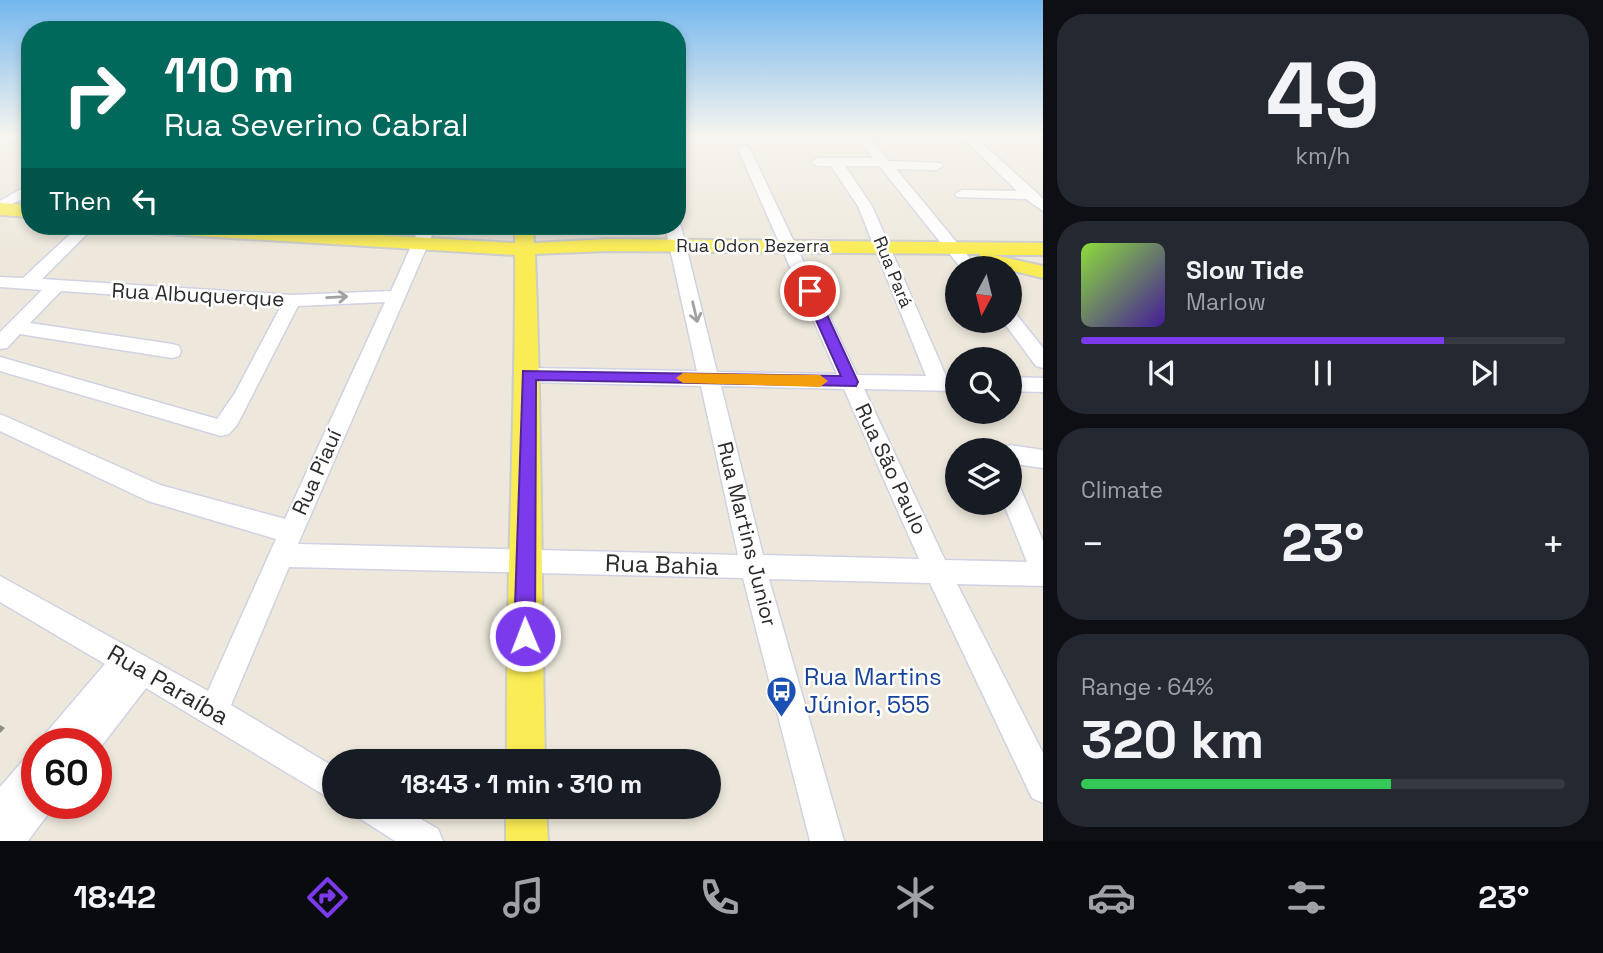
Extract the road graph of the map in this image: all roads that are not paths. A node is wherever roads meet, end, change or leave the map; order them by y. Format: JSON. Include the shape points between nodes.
{"nodes":[{"id":1,"x":756,"y":174,"type":"edge"},
{"id":2,"x":844,"y":174,"type":"edge"},
{"id":3,"x":892,"y":174,"type":"edge"},
{"id":4,"x":1009,"y":174,"type":"edge"},
{"id":5,"x":21,"y":194,"type":"edge"},
{"id":6,"x":962,"y":194,"type":"dead end"},
{"id":7,"x":1038,"y":200,"type":"edge"},
{"id":8,"x":0,"y":208,"type":"edge"},
{"id":9,"x":21,"y":210,"type":"edge"},
{"id":10,"x":0,"y":219,"type":"edge"},
{"id":11,"x":21,"y":219,"type":"edge"},
{"id":12,"x":79,"y":235,"type":"edge"},
{"id":13,"x":334,"y":235,"type":"edge"},
{"id":14,"x":381,"y":235,"type":"edge"},
{"id":15,"x":676,"y":235,"type":"edge"},
{"id":16,"x":423,"y":239,"type":"junction"},
{"id":17,"x":531,"y":241,"type":"edge"},
{"id":18,"x":679,"y":246,"type":"junction"},
{"id":19,"x":789,"y":246,"type":"junction"},
{"id":20,"x":883,"y":246,"type":"junction"},
{"id":21,"x":955,"y":249,"type":"junction"},
{"id":22,"x":1043,"y":249,"type":"edge"},
{"id":23,"x":965,"y":256,"type":"edge"},
{"id":24,"x":1022,"y":269,"type":"edge"},
{"id":25,"x":1043,"y":272,"type":"edge"},
{"id":26,"x":0,"y":282,"type":"edge"},
{"id":27,"x":27,"y":284,"type":"junction"},
{"id":28,"x":55,"y":287,"type":"junction"},
{"id":29,"x":396,"y":296,"type":"junction"},
{"id":30,"x":292,"y":301,"type":"junction"},
{"id":31,"x":16,"y":327,"type":"junction"},
{"id":32,"x":1022,"y":333,"type":"edge"},
{"id":33,"x":0,"y":343,"type":"edge"},
{"id":34,"x":172,"y":351,"type":"dead end"},
{"id":35,"x":1043,"y":360,"type":"edge"},
{"id":36,"x":0,"y":364,"type":"edge"},
{"id":37,"x":528,"y":375,"type":"junction"},
{"id":38,"x":945,"y":378,"type":"edge"},
{"id":39,"x":710,"y":379,"type":"junction"},
{"id":40,"x":851,"y":382,"type":"junction"},
{"id":41,"x":945,"y":384,"type":"edge"},
{"id":42,"x":1022,"y":384,"type":"edge"},
{"id":43,"x":1043,"y":385,"type":"edge"},
{"id":44,"x":0,"y":422,"type":"edge"},
{"id":45,"x":1022,"y":456,"type":"edge"},
{"id":46,"x":1043,"y":459,"type":"edge"},
{"id":47,"x":1020,"y":515,"type":"edge"},
{"id":48,"x":286,"y":543,"type":"junction"},
{"id":49,"x":524,"y":561,"type":"junction"},
{"id":50,"x":754,"y":567,"type":"junction"},
{"id":51,"x":938,"y":572,"type":"junction"},
{"id":52,"x":1043,"y":573,"type":"edge"},
{"id":53,"x":0,"y":588,"type":"edge"},
{"id":54,"x":134,"y":666,"type":"junction"},
{"id":55,"x":214,"y":711,"type":"junction"},
{"id":56,"x":73,"y":728,"type":"edge"},
{"id":57,"x":94,"y":728,"type":"edge"},
{"id":58,"x":526,"y":749,"type":"edge"},
{"id":59,"x":322,"y":778,"type":"edge"},
{"id":60,"x":21,"y":787,"type":"edge"},
{"id":61,"x":1043,"y":787,"type":"edge"},
{"id":62,"x":0,"y":812,"type":"edge"},
{"id":63,"x":25,"y":819,"type":"edge"},
{"id":64,"x":390,"y":819,"type":"edge"},
{"id":65,"x":527,"y":819,"type":"edge"},
{"id":66,"x":8,"y":841,"type":"edge"},
{"id":67,"x":426,"y":841,"type":"edge"},
{"id":68,"x":527,"y":841,"type":"edge"},
{"id":69,"x":829,"y":841,"type":"edge"}],
"edges":[{"from":1,"to":19,"type":"street","name":"Rua São Paulo"},
{"from":2,"to":20,"type":"street","name":"Rua Pará","via":[[865,205]]},
{"from":3,"to":21,"type":"street"},
{"from":4,"to":7,"type":"street"},
{"from":5,"to":8,"type":"street"},
{"from":6,"to":7,"type":"street"},
{"from":8,"to":9,"type":"main road"},
{"from":10,"to":11,"type":"main road"},
{"from":12,"to":27,"type":"street"},
{"from":13,"to":16,"type":"main road"},
{"from":14,"to":16,"type":"main road"},
{"from":15,"to":18,"type":"street","name":"Rua Martins Junior"},
{"from":16,"to":17,"type":"main road"},
{"from":16,"to":29,"type":"street","name":"Rua Piauí"},
{"from":17,"to":18,"type":"main road","name":"Rua Odon Bezerra"},
{"from":17,"to":37,"type":"main road"},
{"from":18,"to":19,"type":"main road","name":"Rua Odon Bezerra"},
{"from":18,"to":39,"type":"street","name":"Rua Martins Junior","one_way":true},
{"from":19,"to":20,"type":"main road","name":"Rua Odon Bezerra"},
{"from":19,"to":40,"type":"street","name":"Rua São Paulo"},
{"from":20,"to":21,"type":"main road","name":"Rua Odon Bezerra"},
{"from":20,"to":38,"type":"street","name":"Rua Pará"},
{"from":21,"to":22,"type":"main road","name":"Rua Odon Bezerra"},
{"from":21,"to":23,"type":"main road","name":"Rua Odon Bezerra"},
{"from":24,"to":25,"type":"main road"},
{"from":26,"to":27,"type":"street","name":"Rua Albuquerque"},
{"from":27,"to":28,"type":"street","name":"Rua Albuquerque"},
{"from":28,"to":30,"type":"street","name":"Rua Albuquerque"},
{"from":28,"to":31,"type":"street"},
{"from":30,"to":29,"type":"street","name":"Rua Albuquerque","one_way":true},
{"from":29,"to":48,"type":"street","name":"Rua Piauí"},
{"from":30,"to":36,"type":"street","via":[[243,397],[220,428]]},
{"from":31,"to":33,"type":"street"},
{"from":31,"to":34,"type":"street"},
{"from":32,"to":35,"type":"street"},
{"from":37,"to":39,"type":"street"},
{"from":37,"to":49,"type":"main road"},
{"from":39,"to":40,"type":"street"},
{"from":39,"to":50,"type":"street","name":"Rua Martins Junior"},
{"from":40,"to":41,"type":"street"},
{"from":40,"to":51,"type":"street","name":"Rua São Paulo"},
{"from":42,"to":43,"type":"street"},
{"from":44,"to":48,"type":"street","name":"Rua Bahia","via":[[156,494]]},
{"from":45,"to":46,"type":"street"},
{"from":47,"to":52,"type":"street"},
{"from":48,"to":49,"type":"street","name":"Rua Bahia"},
{"from":48,"to":55,"type":"street","name":"Rua Piauí"},
{"from":49,"to":50,"type":"street","name":"Rua Bahia"},
{"from":49,"to":58,"type":"main road"},
{"from":50,"to":51,"type":"street","name":"Rua Bahia"},
{"from":50,"to":69,"type":"street","name":"Rua Martins Junior"},
{"from":51,"to":52,"type":"street","name":"Rua Bahia"},
{"from":51,"to":61,"type":"street","name":"Rua São Paulo"},
{"from":53,"to":54,"type":"street","name":"Rua Paraíba"},
{"from":54,"to":55,"type":"street","name":"Rua Paraíba"},
{"from":54,"to":56,"type":"street"},
{"from":54,"to":57,"type":"street"},
{"from":55,"to":59,"type":"street","name":"Rua Paraíba"},
{"from":60,"to":62,"type":"street"},
{"from":63,"to":66,"type":"street"},
{"from":64,"to":67,"type":"street"},
{"from":65,"to":68,"type":"main road"}]}
